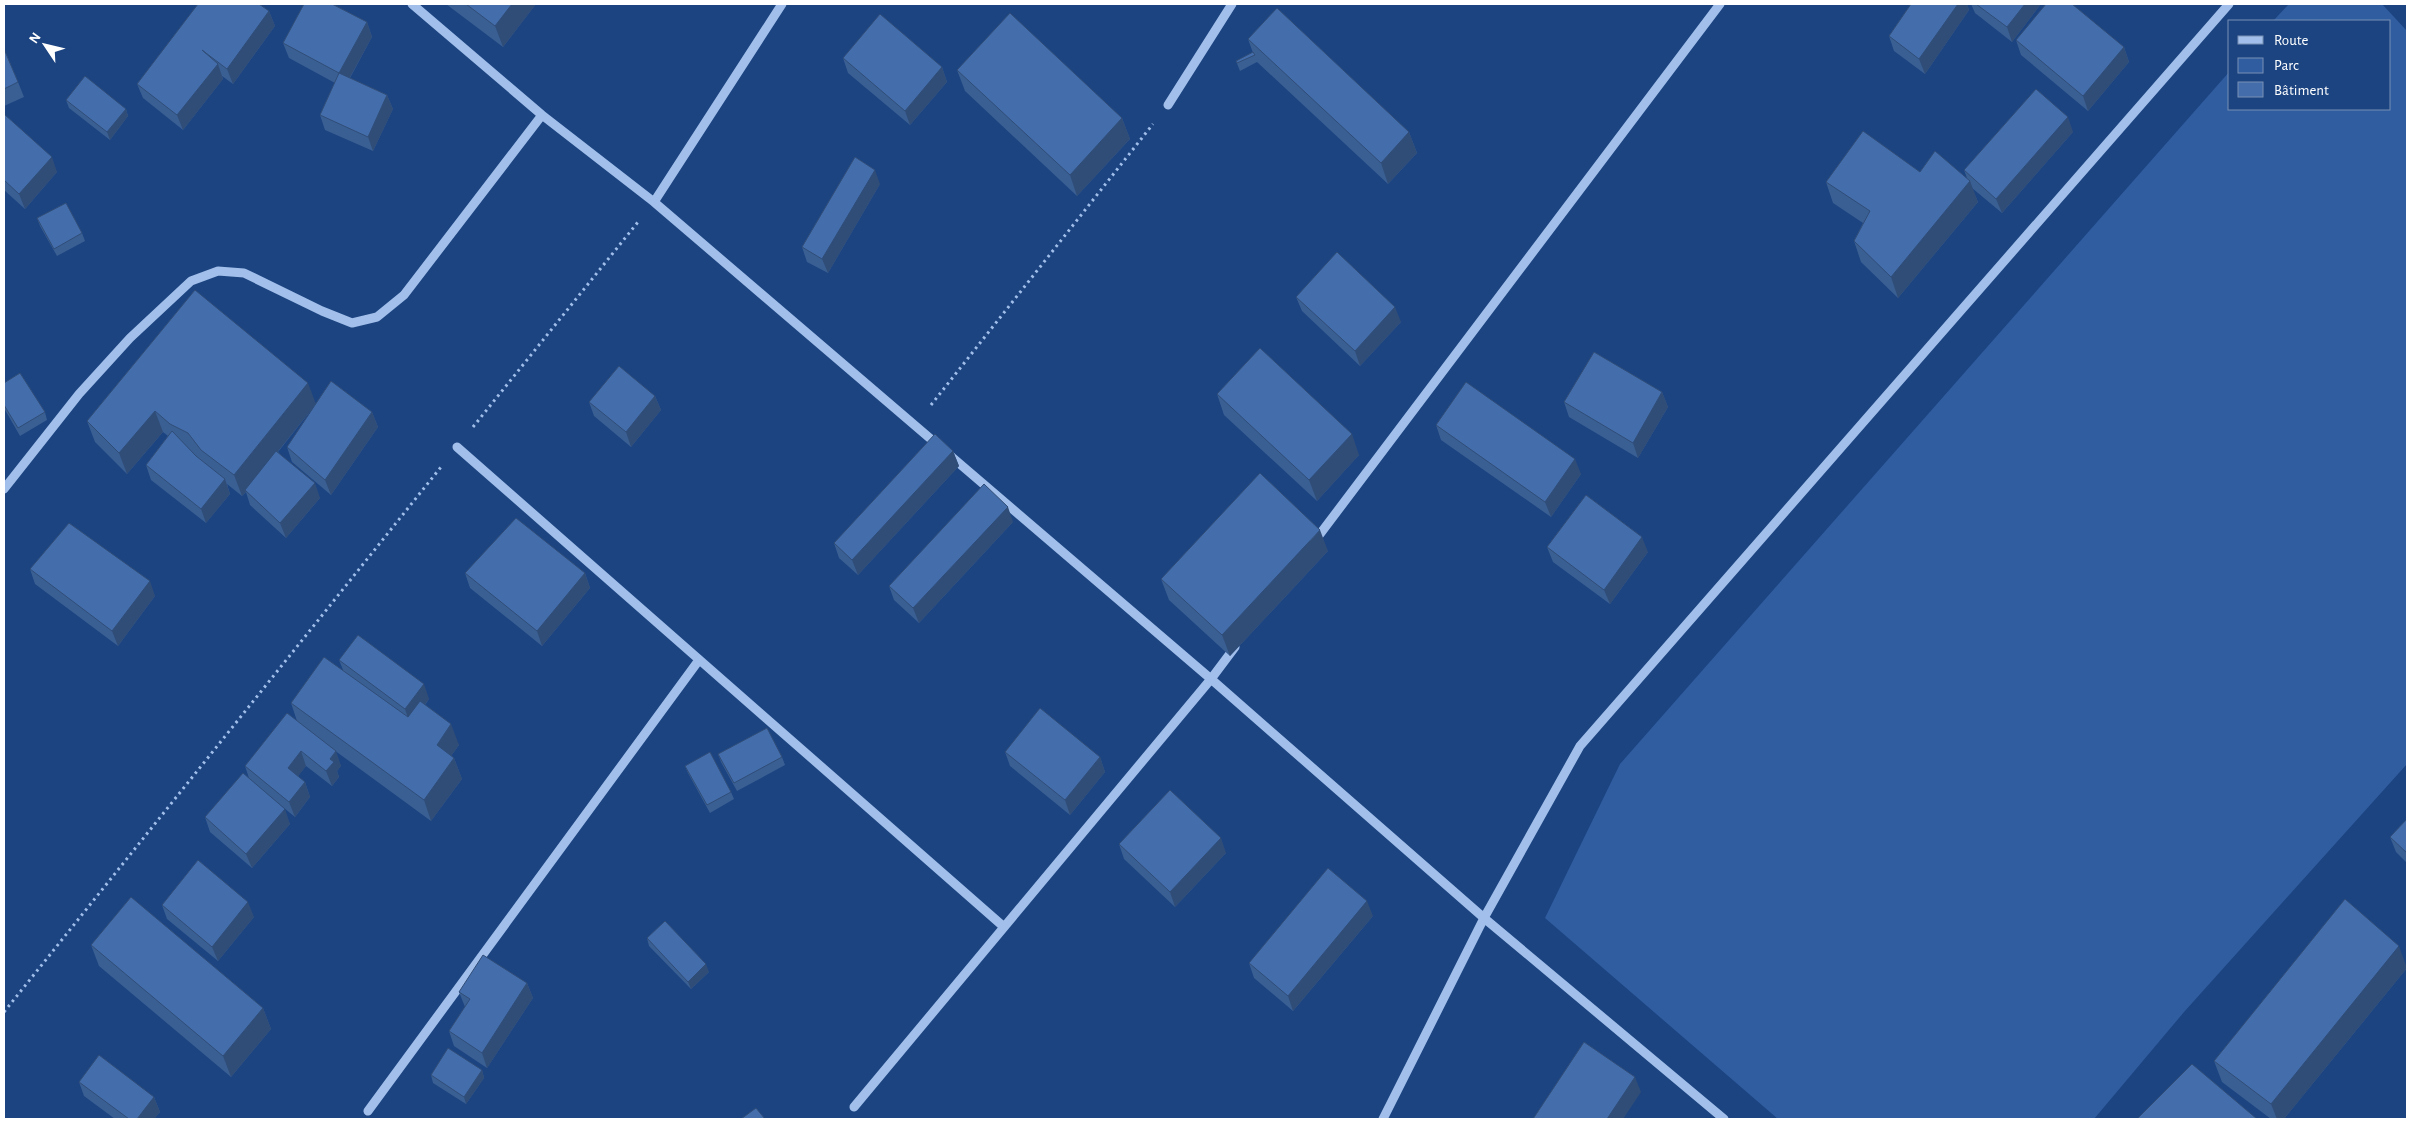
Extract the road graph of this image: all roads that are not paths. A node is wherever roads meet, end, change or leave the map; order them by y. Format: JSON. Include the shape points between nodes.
{"nodes":[{"id":1,"x":412,"y":4,"type":"edge"},
{"id":2,"x":782,"y":4,"type":"edge"},
{"id":3,"x":1232,"y":4,"type":"edge"},
{"id":4,"x":1720,"y":4,"type":"edge"},
{"id":5,"x":2229,"y":4,"type":"edge"},
{"id":6,"x":1168,"y":105,"type":"road end"},
{"id":7,"x":542,"y":115,"type":"junction"},
{"id":8,"x":654,"y":202,"type":"junction"},
{"id":9,"x":457,"y":447,"type":"road end"},
{"id":10,"x":4,"y":488,"type":"edge"},
{"id":11,"x":1307,"y":552,"type":"edge"},
{"id":12,"x":1241,"y":639,"type":"edge"},
{"id":13,"x":699,"y":660,"type":"junction"},
{"id":14,"x":1211,"y":679,"type":"junction"},
{"id":15,"x":1484,"y":918,"type":"junction"},
{"id":16,"x":1004,"y":927,"type":"junction"},
{"id":17,"x":854,"y":1107,"type":"dead end"},
{"id":18,"x":368,"y":1111,"type":"dead end"},
{"id":19,"x":1383,"y":1119,"type":"edge"},
{"id":20,"x":1724,"y":1119,"type":"edge"}],
"edges":[{"from":1,"to":7,"type":"street"},
{"from":2,"to":8,"type":"street"},
{"from":3,"to":6,"type":"street"},
{"from":4,"to":11,"type":"street"},
{"from":5,"to":15,"type":"street","via":[[1580,746]]},
{"from":7,"to":8,"type":"street"},
{"from":7,"to":10,"type":"street","via":[[404,295],[377,317],[352,323],[244,272],[218,271],[190,281],[130,338],[79,394]]},
{"from":8,"to":14,"type":"street"},
{"from":9,"to":13,"type":"street"},
{"from":12,"to":14,"type":"street"},
{"from":13,"to":16,"type":"street"},
{"from":13,"to":18,"type":"street"},
{"from":14,"to":15,"type":"street"},
{"from":14,"to":16,"type":"street"},
{"from":15,"to":19,"type":"street"},
{"from":15,"to":20,"type":"street"},
{"from":16,"to":17,"type":"street"}]}
